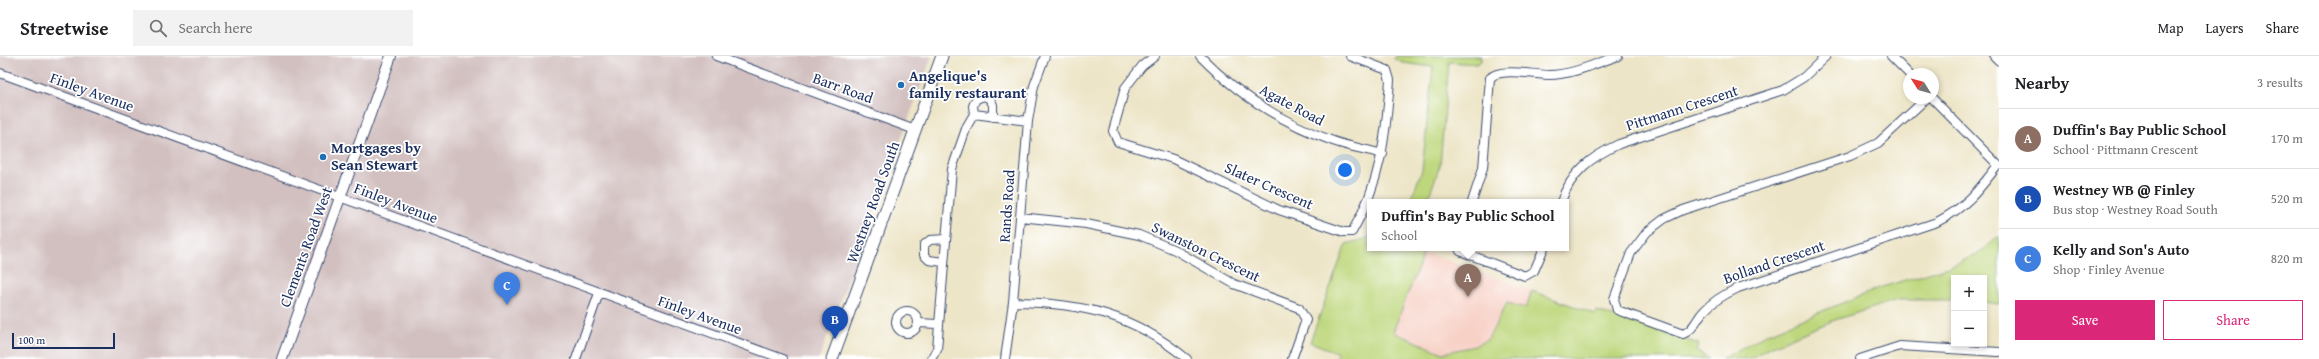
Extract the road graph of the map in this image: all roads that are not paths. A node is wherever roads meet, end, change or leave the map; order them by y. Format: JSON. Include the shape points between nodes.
{"nodes":[{"id":1,"x":391,"y":56,"type":"edge"},
{"id":2,"x":716,"y":56,"type":"edge"},
{"id":3,"x":942,"y":56,"type":"edge"},
{"id":4,"x":1045,"y":56,"type":"edge"},
{"id":5,"x":1154,"y":56,"type":"edge"},
{"id":6,"x":1200,"y":56,"type":"edge"},
{"id":7,"x":1350,"y":56,"type":"edge"},
{"id":8,"x":1618,"y":56,"type":"edge"},
{"id":9,"x":1826,"y":56,"type":"edge"},
{"id":10,"x":1891,"y":56,"type":"edge"},
{"id":11,"x":1994,"y":56,"type":"edge"},
{"id":12,"x":1999,"y":61,"type":"edge"},
{"id":13,"x":1903,"y":68,"type":"edge"},
{"id":14,"x":0,"y":74,"type":"edge"},
{"id":15,"x":1920,"y":104,"type":"edge"},
{"id":16,"x":1938,"y":104,"type":"edge"},
{"id":17,"x":974,"y":114,"type":"junction"},
{"id":18,"x":993,"y":117,"type":"junction"},
{"id":19,"x":1028,"y":120,"type":"junction"},
{"id":20,"x":916,"y":130,"type":"junction"},
{"id":21,"x":1383,"y":154,"type":"junction"},
{"id":22,"x":1998,"y":166,"type":"edge"},
{"id":23,"x":340,"y":197,"type":"junction"},
{"id":24,"x":1367,"y":199,"type":"edge"},
{"id":25,"x":1473,"y":199,"type":"edge"},
{"id":26,"x":1563,"y":199,"type":"edge"},
{"id":27,"x":1367,"y":200,"type":"edge"},
{"id":28,"x":1020,"y":217,"type":"junction"},
{"id":29,"x":946,"y":239,"type":"junction"},
{"id":30,"x":1460,"y":251,"type":"edge"},
{"id":31,"x":1543,"y":251,"type":"edge"},
{"id":32,"x":943,"y":262,"type":"junction"},
{"id":33,"x":600,"y":293,"type":"junction"},
{"id":34,"x":1013,"y":302,"type":"junction"},
{"id":35,"x":919,"y":323,"type":"dead end"},
{"id":36,"x":938,"y":324,"type":"junction"},
{"id":37,"x":1999,"y":352,"type":"edge"},
{"id":38,"x":282,"y":359,"type":"edge"},
{"id":39,"x":576,"y":359,"type":"edge"},
{"id":40,"x":783,"y":359,"type":"edge"},
{"id":41,"x":832,"y":359,"type":"edge"},
{"id":42,"x":931,"y":359,"type":"edge"},
{"id":43,"x":1005,"y":359,"type":"edge"},
{"id":44,"x":1187,"y":359,"type":"edge"},
{"id":45,"x":1292,"y":359,"type":"edge"},
{"id":46,"x":1860,"y":359,"type":"edge"}],
"edges":[{"from":1,"to":23,"type":"street","name":"Clements Road West"},
{"from":2,"to":20,"type":"street","name":"Barr Road"},
{"from":3,"to":20,"type":"main road","name":"Westney Road South"},
{"from":4,"to":19,"type":"street","name":"Rands Road","via":[[1034,86]]},
{"from":5,"to":27,"type":"street","name":"Slater Crescent","via":[[1142,66],[1125,88],[1113,131],[1118,142],[1173,159],[1279,210],[1344,232],[1352,232],[1360,220]]},
{"from":6,"to":21,"type":"street","name":"Agate Road","via":[[1239,91],[1293,124],[1334,141]]},
{"from":7,"to":21,"type":"street","name":"Slater Crescent","via":[[1387,70],[1390,80]]},
{"from":8,"to":25,"type":"street","via":[[1573,71],[1551,75],[1509,72],[1493,74],[1490,78],[1482,168]]},
{"from":9,"to":26,"type":"street","name":"Pittmann Crescent","via":[[1804,77],[1783,90],[1619,144],[1592,158],[1576,174]]},
{"from":10,"to":13,"type":"street"},
{"from":11,"to":12,"type":"street"},
{"from":14,"to":23,"type":"street","name":"Finley Avenue"},
{"from":15,"to":22,"type":"street","name":"Bolland Crescent","via":[[1878,143],[1857,153],[1664,219],[1647,232],[1631,253],[1614,299],[1617,310],[1683,334],[1690,331],[1709,306],[1721,296],[1738,288],[1937,222],[1957,212],[1972,199]]},
{"from":16,"to":22,"type":"street"},
{"from":17,"to":18,"type":"street"},
{"from":17,"to":18,"type":"street","via":[[973,106],[976,99],[984,96],[990,99],[993,105]]},
{"from":17,"to":29,"type":"street","via":[[967,126],[952,169]]},
{"from":18,"to":19,"type":"street"},
{"from":19,"to":28,"type":"street","name":"Rands Road"},
{"from":20,"to":41,"type":"main road","name":"Westney Road South"},
{"from":21,"to":24,"type":"street","name":"Slater Crescent"},
{"from":23,"to":33,"type":"street","name":"Finley Avenue"},
{"from":23,"to":38,"type":"street","name":"Clements Road West"},
{"from":28,"to":34,"type":"street","name":"Rands Road"},
{"from":28,"to":45,"type":"street","name":"Swanston Crescent","via":[[1086,224],[1139,235],[1175,250],[1234,284],[1299,308],[1306,320]]},
{"from":29,"to":32,"type":"street"},
{"from":29,"to":32,"type":"street","via":[[930,240],[924,246],[924,255],[929,260]]},
{"from":30,"to":31,"type":"street","via":[[1525,276],[1534,272]]},
{"from":32,"to":36,"type":"street"},
{"from":33,"to":39,"type":"street"},
{"from":33,"to":40,"type":"street","name":"Finley Avenue"},
{"from":34,"to":43,"type":"street","name":"Rands Road"},
{"from":34,"to":44,"type":"street","via":[[1072,306],[1118,317],[1142,328]]},
{"from":35,"to":36,"type":"street"},
{"from":36,"to":42,"type":"street","via":[[937,349]]},
{"from":37,"to":46,"type":"street","via":[[1900,346]]}]}
